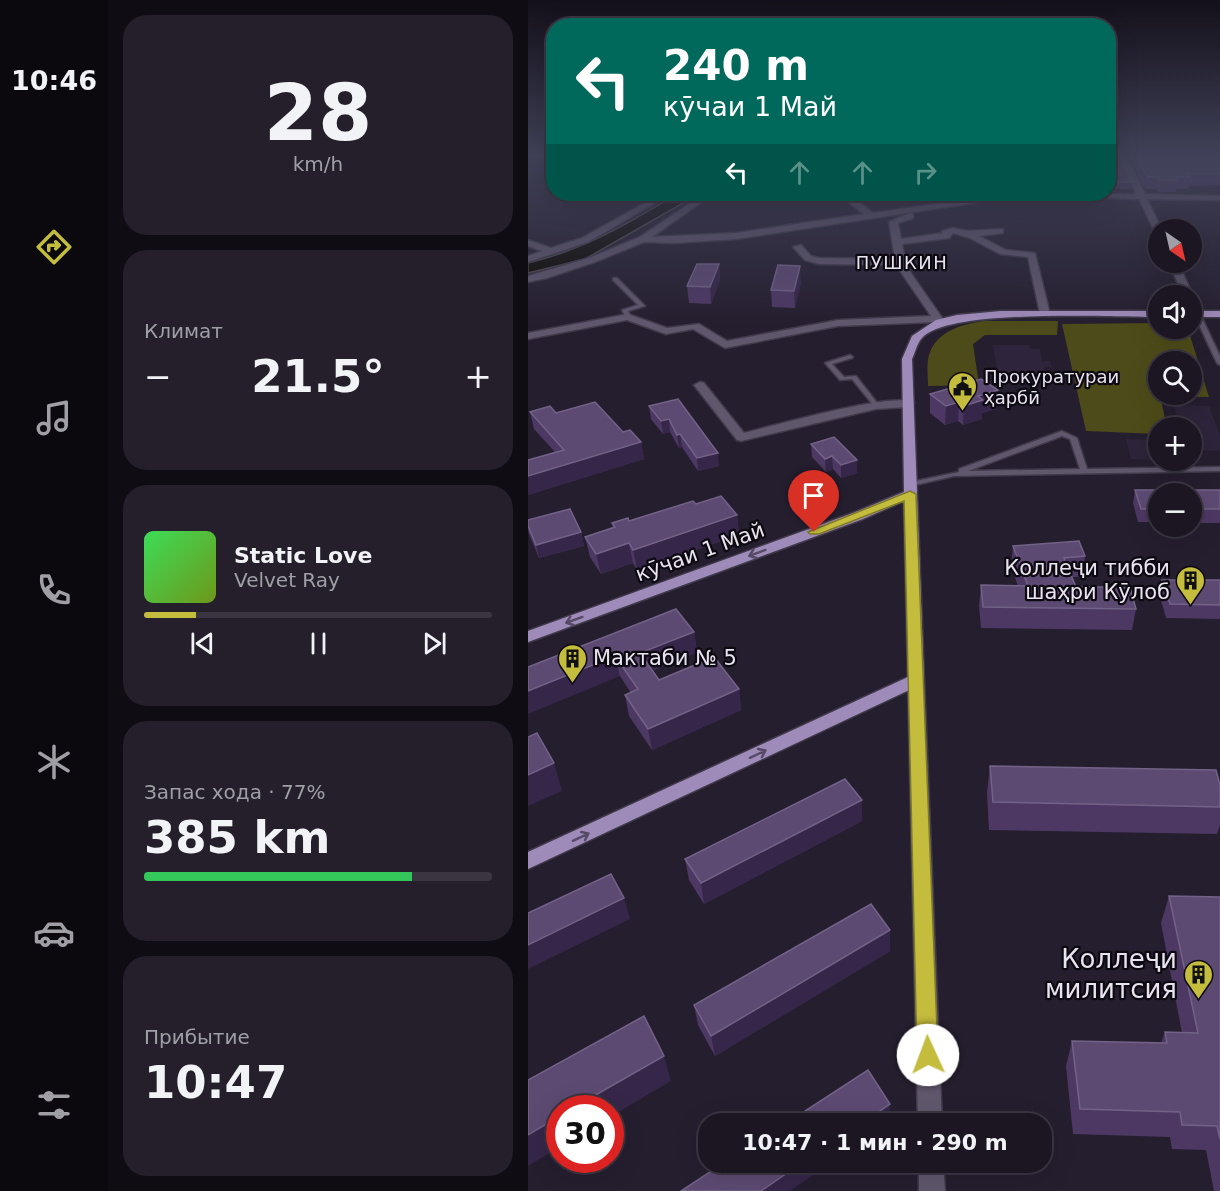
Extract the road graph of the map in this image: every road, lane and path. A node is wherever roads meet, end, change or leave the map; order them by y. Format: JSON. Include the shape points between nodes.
{"nodes":[{"id":1,"x":635,"y":213,"type":"edge"},
{"id":2,"x":682,"y":213,"type":"edge"},
{"id":3,"x":867,"y":213,"type":"edge"},
{"id":4,"x":897,"y":213,"type":"edge"},
{"id":5,"x":909,"y":213,"type":"edge"},
{"id":6,"x":871,"y":216,"type":"junction"},
{"id":7,"x":1000,"y":231,"type":"dead end"},
{"id":8,"x":968,"y":234,"type":"junction"},
{"id":9,"x":643,"y":239,"type":"junction"},
{"id":10,"x":898,"y":242,"type":"junction"},
{"id":11,"x":528,"y":243,"type":"edge"},
{"id":12,"x":798,"y":247,"type":"dead end"},
{"id":13,"x":552,"y":252,"type":"junction"},
{"id":14,"x":528,"y":259,"type":"edge"},
{"id":15,"x":899,"y":262,"type":"junction"},
{"id":16,"x":528,"y":279,"type":"edge"},
{"id":17,"x":615,"y":279,"type":"dead end"},
{"id":18,"x":1045,"y":314,"type":"junction"},
{"id":19,"x":1148,"y":314,"type":"edge"},
{"id":20,"x":1202,"y":314,"type":"edge"},
{"id":21,"x":1220,"y":314,"type":"edge"},
{"id":22,"x":628,"y":318,"type":"junction"},
{"id":23,"x":939,"y":321,"type":"junction"},
{"id":24,"x":1202,"y":329,"type":"edge"},
{"id":25,"x":528,"y":336,"type":"edge"},
{"id":26,"x":850,"y":357,"type":"dead end"},
{"id":27,"x":1220,"y":363,"type":"edge"},
{"id":28,"x":700,"y":385,"type":"dead end"},
{"id":29,"x":909,"y":403,"type":"junction"},
{"id":30,"x":876,"y":405,"type":"junction"},
{"id":31,"x":1220,"y":469,"type":"edge"},
{"id":32,"x":1084,"y":471,"type":"junction"},
{"id":33,"x":954,"y":474,"type":"junction"},
{"id":34,"x":910,"y":489,"type":"junction"},
{"id":35,"x":528,"y":637,"type":"edge"},
{"id":36,"x":916,"y":680,"type":"junction"},
{"id":37,"x":528,"y":861,"type":"edge"},
{"id":38,"x":930,"y":1113,"type":"edge"},
{"id":39,"x":931,"y":1173,"type":"edge"},
{"id":40,"x":932,"y":1191,"type":"edge"}],
"edges":[{"from":1,"to":13,"type":"street"},
{"from":2,"to":9,"type":"street"},
{"from":3,"to":6,"type":"street"},
{"from":4,"to":6,"type":"street"},
{"from":5,"to":10,"type":"street","via":[[908,218],[893,222]]},
{"from":6,"to":9,"type":"street","via":[[736,236]]},
{"from":7,"to":8,"type":"street"},
{"from":8,"to":10,"type":"street","via":[[953,230],[946,231],[949,235]]},
{"from":8,"to":18,"type":"street","via":[[1000,250],[1032,255]]},
{"from":9,"to":16,"type":"street","via":[[592,261]]},
{"from":10,"to":15,"type":"street"},
{"from":11,"to":13,"type":"street"},
{"from":12,"to":15,"type":"street","via":[[808,258],[819,261]]},
{"from":13,"to":14,"type":"street"},
{"from":15,"to":23,"type":"street"},
{"from":17,"to":22,"type":"lane","via":[[642,306],[625,310]]},
{"from":18,"to":19,"type":"main road"},
{"from":18,"to":23,"type":"main road","via":[[979,315]]},
{"from":20,"to":21,"type":"main road"},
{"from":22,"to":23,"type":"street","via":[[666,331],[695,326],[724,345],[838,323]]},
{"from":22,"to":25,"type":"street"},
{"from":23,"to":29,"type":"main road","via":[[917,336],[907,359]]},
{"from":24,"to":27,"type":"lane"},
{"from":26,"to":30,"type":"lane","via":[[828,363],[842,379],[854,377]]},
{"from":28,"to":30,"type":"street","via":[[741,437]]},
{"from":29,"to":30,"type":"street"},
{"from":29,"to":34,"type":"main road"},
{"from":31,"to":32,"type":"lane"},
{"from":32,"to":33,"type":"lane"},
{"from":32,"to":33,"type":"lane","via":[[1073,438],[1062,433]]},
{"from":33,"to":34,"type":"lane"},
{"from":34,"to":35,"type":"main road","name":"кӯчаи 1 Май","one_way":true,"via":[[858,516]]},
{"from":34,"to":36,"type":"main road"},
{"from":37,"to":36,"type":"main road","one_way":true},
{"from":36,"to":38,"type":"street"},
{"from":39,"to":40,"type":"street"}]}
